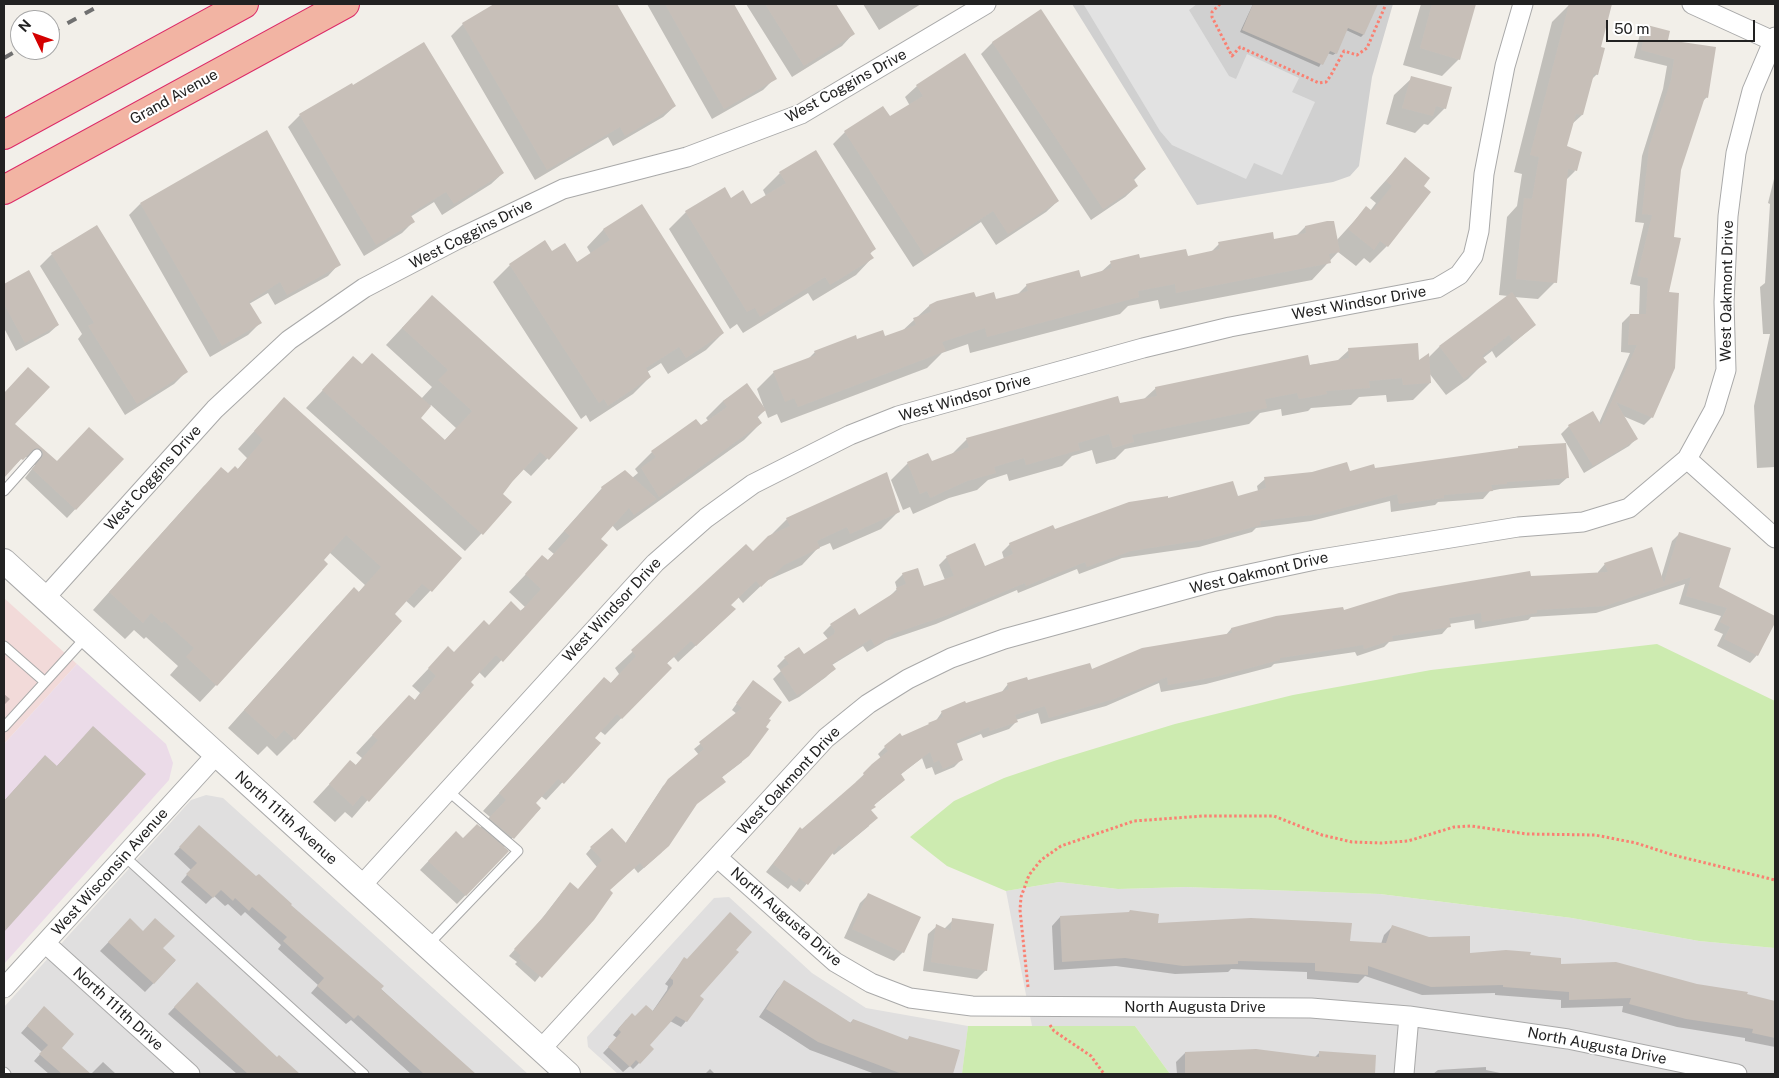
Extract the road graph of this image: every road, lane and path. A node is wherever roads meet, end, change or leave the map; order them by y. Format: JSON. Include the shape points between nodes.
{"nodes":[{"id":1,"x":244,"y":4,"type":"edge"},
{"id":2,"x":345,"y":4,"type":"edge"},
{"id":3,"x":986,"y":4,"type":"edge"},
{"id":4,"x":1220,"y":4,"type":"edge"},
{"id":5,"x":1386,"y":4,"type":"edge"},
{"id":6,"x":1523,"y":4,"type":"edge"},
{"id":7,"x":1692,"y":4,"type":"edge"},
{"id":8,"x":1774,"y":39,"type":"edge"},
{"id":9,"x":4,"y":135,"type":"edge"},
{"id":10,"x":4,"y":190,"type":"edge"},
{"id":11,"x":37,"y":454,"type":"dead end"},
{"id":12,"x":1687,"y":459,"type":"junction"},
{"id":13,"x":4,"y":492,"type":"edge"},
{"id":14,"x":1775,"y":538,"type":"edge"},
{"id":15,"x":4,"y":562,"type":"edge"},
{"id":16,"x":44,"y":599,"type":"junction"},
{"id":17,"x":86,"y":636,"type":"junction"},
{"id":18,"x":4,"y":646,"type":"edge"},
{"id":19,"x":45,"y":682,"type":"junction"},
{"id":20,"x":4,"y":727,"type":"edge"},
{"id":21,"x":216,"y":755,"type":"junction"},
{"id":22,"x":447,"y":790,"type":"junction"},
{"id":23,"x":124,"y":856,"type":"junction"},
{"id":24,"x":718,"y":858,"type":"junction"},
{"id":25,"x":1775,"y":880,"type":"edge"},
{"id":26,"x":361,"y":886,"type":"junction"},
{"id":27,"x":45,"y":943,"type":"junction"},
{"id":28,"x":427,"y":946,"type":"junction"},
{"id":29,"x":4,"y":988,"type":"edge"},
{"id":30,"x":1038,"y":1006,"type":"junction"},
{"id":31,"x":1409,"y":1016,"type":"junction"},
{"id":32,"x":541,"y":1049,"type":"junction"},
{"id":33,"x":1715,"y":1072,"type":"edge"},
{"id":34,"x":190,"y":1074,"type":"edge"},
{"id":35,"x":364,"y":1074,"type":"edge"},
{"id":36,"x":568,"y":1074,"type":"edge"},
{"id":37,"x":1104,"y":1074,"type":"edge"},
{"id":38,"x":1404,"y":1074,"type":"edge"},
{"id":39,"x":1737,"y":1074,"type":"edge"}],
"edges":[{"from":1,"to":9,"type":"highway"},
{"from":2,"to":10,"type":"highway","name":"Grand Avenue"},
{"from":3,"to":16,"type":"street","name":"West Coggins Drive","via":[[801,114],[687,157],[562,189],[364,288],[289,340],[215,409]]},
{"from":4,"to":5,"type":"path","via":[[1212,12],[1212,17],[1232,56],[1240,47],[1319,82],[1326,82],[1331,76],[1344,51],[1357,54],[1367,48]]},
{"from":6,"to":22,"type":"street","name":"West Windsor Drive","via":[[1504,66],[1484,174],[1480,231],[1473,256],[1459,275],[1428,291],[1220,330],[1143,348],[898,416],[795,462],[753,484],[706,518],[655,563]]},
{"from":7,"to":8,"type":"street"},
{"from":8,"to":12,"type":"street","name":"West Oakmont Drive","via":[[1752,91],[1736,152],[1728,216],[1724,302],[1726,370],[1714,410]]},
{"from":11,"to":13,"type":"lane"},
{"from":12,"to":14,"type":"street"},
{"from":12,"to":24,"type":"street","name":"West Oakmont Drive","via":[[1629,508],[1583,522],[1518,528],[1315,560],[1212,582],[1004,639],[951,658],[868,704],[826,738]]},
{"from":15,"to":16,"type":"street","name":"North 111th Avenue"},
{"from":16,"to":17,"type":"street","name":"North 111th Avenue"},
{"from":17,"to":19,"type":"lane"},
{"from":17,"to":21,"type":"street","name":"North 111th Avenue"},
{"from":18,"to":19,"type":"lane"},
{"from":19,"to":20,"type":"lane"},
{"from":21,"to":23,"type":"street","name":"West Wisconsin Avenue"},
{"from":21,"to":26,"type":"street","name":"North 111th Avenue"},
{"from":22,"to":26,"type":"street","name":"West Windsor Drive"},
{"from":22,"to":28,"type":"lane","via":[[518,852]]},
{"from":23,"to":27,"type":"street","name":"West Wisconsin Avenue"},
{"from":23,"to":35,"type":"lane"},
{"from":24,"to":30,"type":"street","name":"North Augusta Drive","via":[[835,962],[871,983],[910,998],[972,1006]]},
{"from":24,"to":32,"type":"street","name":"West Oakmont Drive"},
{"from":25,"to":30,"type":"path","via":[[1594,835],[1527,834],[1471,826],[1454,827],[1408,841],[1381,843],[1352,842],[1322,835],[1274,816],[1203,816],[1134,822],[1061,846],[1041,860],[1029,875],[1021,896],[1020,910],[1028,990]]},
{"from":26,"to":28,"type":"street","name":"North 111th Avenue"},
{"from":27,"to":29,"type":"street","name":"West Wisconsin Avenue"},
{"from":27,"to":34,"type":"street","name":"North 111th Drive"},
{"from":28,"to":32,"type":"street","name":"North 111th Avenue"},
{"from":30,"to":31,"type":"street","name":"North Augusta Drive","via":[[1311,1008]]},
{"from":30,"to":37,"type":"path","via":[[1054,1031],[1091,1056]]},
{"from":31,"to":33,"type":"street","name":"North Augusta Drive","via":[[1568,1039]]},
{"from":31,"to":38,"type":"street"},
{"from":32,"to":36,"type":"street","name":"North 111th Avenue"},
{"from":33,"to":39,"type":"street","name":"North Augusta Drive"}]}
